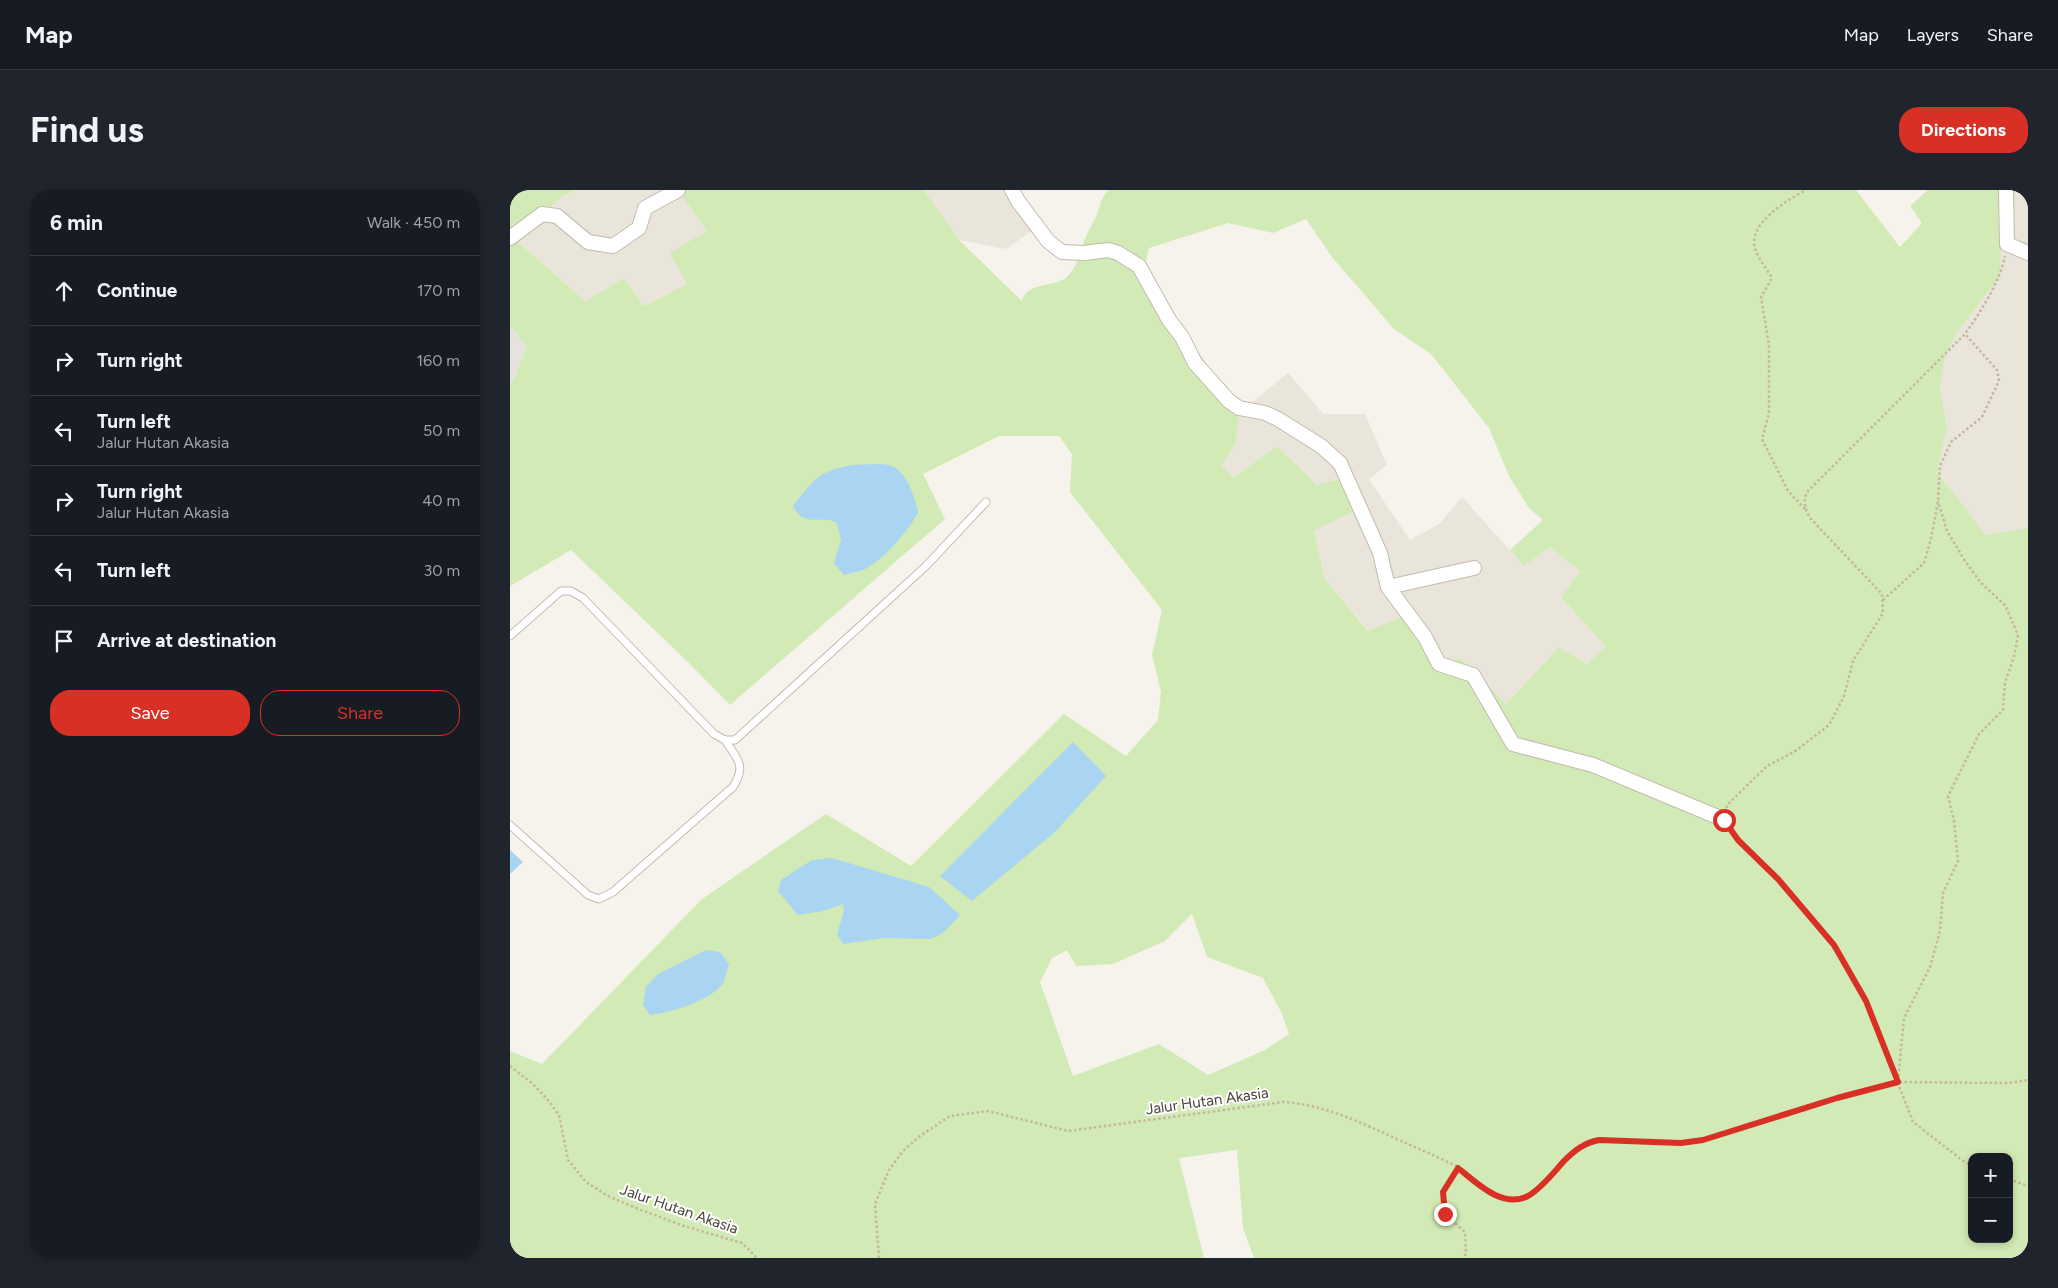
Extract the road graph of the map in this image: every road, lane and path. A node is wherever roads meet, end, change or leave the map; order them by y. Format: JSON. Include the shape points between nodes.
{"nodes":[{"id":1,"x":678,"y":190,"type":"edge"},
{"id":2,"x":1012,"y":190,"type":"edge"},
{"id":3,"x":1806,"y":190,"type":"edge"},
{"id":4,"x":2006,"y":190,"type":"edge"},
{"id":5,"x":510,"y":238,"type":"edge"},
{"id":6,"x":2007,"y":244,"type":"junction"},
{"id":7,"x":2028,"y":254,"type":"edge"},
{"id":8,"x":1965,"y":334,"type":"junction"},
{"id":9,"x":986,"y":502,"type":"dead end"},
{"id":10,"x":1938,"y":502,"type":"junction"},
{"id":11,"x":1806,"y":510,"type":"junction"},
{"id":12,"x":1474,"y":568,"type":"dead end"},
{"id":13,"x":1388,"y":587,"type":"junction"},
{"id":14,"x":1883,"y":600,"type":"junction"},
{"id":15,"x":510,"y":636,"type":"edge"},
{"id":16,"x":724,"y":740,"type":"junction"},
{"id":17,"x":1724,"y":820,"type":"junction"},
{"id":18,"x":510,"y":825,"type":"edge"},
{"id":19,"x":510,"y":1066,"type":"edge"},
{"id":20,"x":2028,"y":1080,"type":"edge"},
{"id":21,"x":1898,"y":1082,"type":"junction"},
{"id":22,"x":1968,"y":1164,"type":"edge"},
{"id":23,"x":1458,"y":1168,"type":"junction"},
{"id":24,"x":2013,"y":1180,"type":"edge"},
{"id":25,"x":2028,"y":1186,"type":"edge"},
{"id":26,"x":758,"y":1258,"type":"edge"},
{"id":27,"x":880,"y":1258,"type":"edge"},
{"id":28,"x":1464,"y":1258,"type":"edge"}],
"edges":[{"from":1,"to":5,"type":"street","via":[[645,208],[640,228],[613,246],[588,242],[558,216],[542,214]]},
{"from":2,"to":13,"type":"street","via":[[1048,241],[1062,252],[1108,250],[1138,266],[1195,363],[1229,401],[1239,408],[1278,419],[1321,446],[1340,463],[1380,553]]},
{"from":3,"to":11,"type":"path","via":[[1766,217],[1756,231],[1755,250],[1772,278],[1761,297],[1770,344],[1770,413],[1762,439],[1788,491]]},
{"from":4,"to":6,"type":"street"},
{"from":6,"to":7,"type":"street"},
{"from":6,"to":8,"type":"path","via":[[2002,269]]},
{"from":8,"to":10,"type":"path","via":[[1997,370],[1999,381],[1982,417],[1951,442],[1940,466]]},
{"from":8,"to":11,"type":"path","via":[[1807,492],[1804,498]]},
{"from":9,"to":16,"type":"lane","via":[[926,566],[735,740]]},
{"from":10,"to":14,"type":"path","via":[[1924,563]]},
{"from":10,"to":21,"type":"path","via":[[1946,531],[1981,583],[2005,605],[2018,635],[2005,682],[2003,710],[1979,734],[1948,796],[1958,861],[1943,893],[1940,930],[1930,967],[1904,1018]]},
{"from":11,"to":14,"type":"path","via":[[1882,594]]},
{"from":12,"to":13,"type":"street"},
{"from":13,"to":17,"type":"street","via":[[1425,637],[1439,664],[1473,675],[1513,744],[1592,765]]},
{"from":14,"to":17,"type":"path","via":[[1883,614],[1853,661],[1844,696],[1829,725],[1794,752],[1767,766],[1730,802],[1724,812]]},
{"from":15,"to":16,"type":"lane","via":[[561,591],[571,591],[583,598],[714,734]]},
{"from":16,"to":18,"type":"lane","via":[[740,763],[740,776],[733,786],[613,892],[599,899],[588,895]]},
{"from":17,"to":21,"type":"path","via":[[1738,840],[1778,879],[1834,945],[1866,1001]]},
{"from":19,"to":26,"type":"path","name":"Jalur Hutan Akasia","via":[[534,1084],[559,1115],[568,1160],[586,1182],[636,1208],[742,1243]]},
{"from":20,"to":21,"type":"path","via":[[2009,1083]]},
{"from":21,"to":22,"type":"path","via":[[1913,1122]]},
{"from":21,"to":23,"type":"path","name":"Jalur Hutan Akasia","via":[[1703,1140],[1681,1143],[1588,1142],[1576,1149],[1540,1187],[1520,1198],[1496,1196]]},
{"from":23,"to":27,"type":"path","name":"Jalur Hutan Akasia","via":[[1368,1125],[1304,1103],[1283,1102],[1068,1131],[988,1111],[950,1116],[914,1141],[889,1170],[875,1204]]},
{"from":23,"to":28,"type":"path","via":[[1443,1192],[1445,1214],[1465,1232]]},
{"from":24,"to":25,"type":"path"}]}
